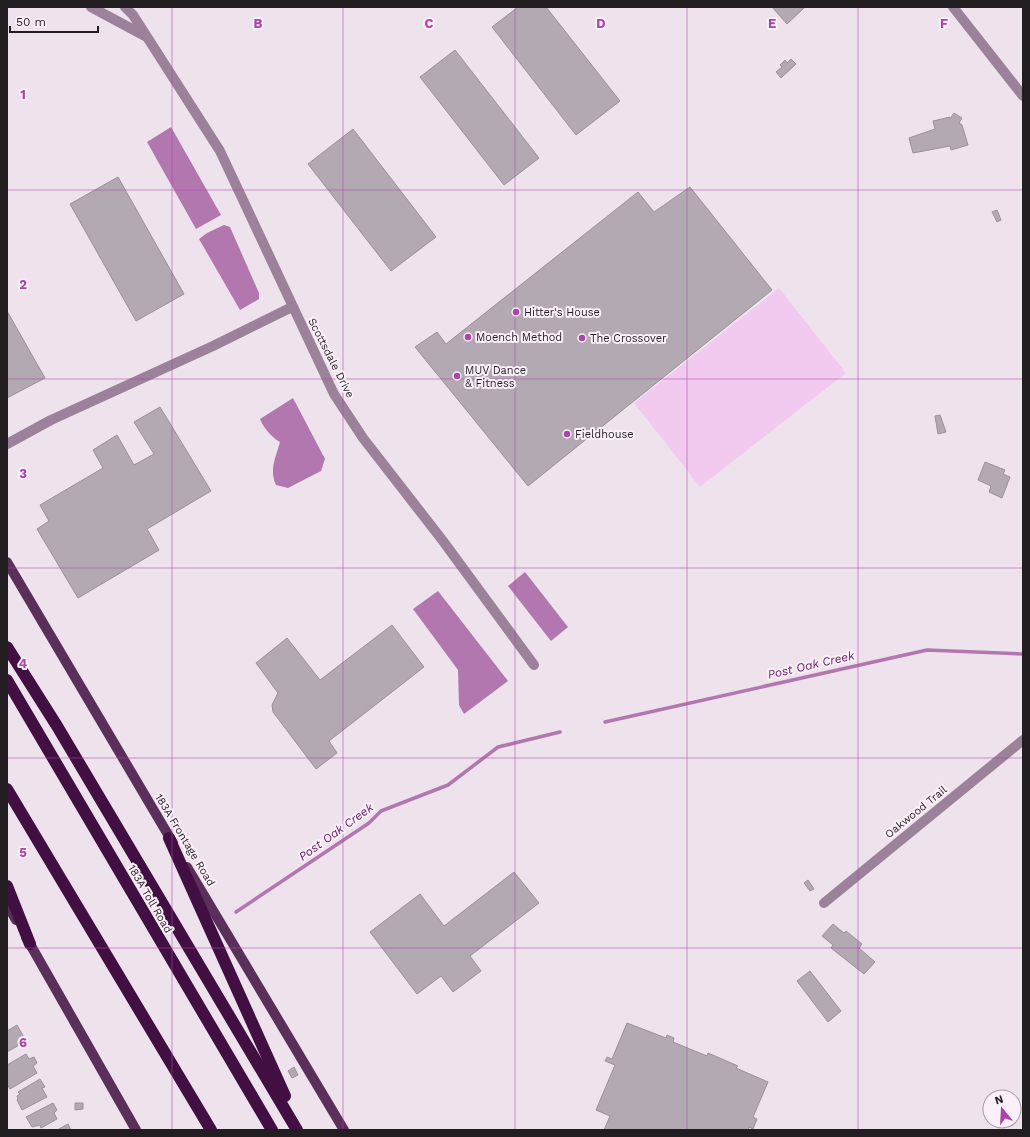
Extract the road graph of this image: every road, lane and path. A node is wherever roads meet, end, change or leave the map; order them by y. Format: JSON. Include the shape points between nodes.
{"nodes":[{"id":1,"x":91,"y":7,"type":"edge"},
{"id":2,"x":125,"y":7,"type":"edge"},
{"id":3,"x":953,"y":7,"type":"edge"},
{"id":4,"x":146,"y":37,"type":"junction"},
{"id":5,"x":1023,"y":96,"type":"edge"},
{"id":6,"x":292,"y":307,"type":"junction"},
{"id":7,"x":7,"y":444,"type":"edge"},
{"id":8,"x":7,"y":562,"type":"edge"},
{"id":9,"x":7,"y":647,"type":"edge"},
{"id":10,"x":534,"y":665,"type":"dead end"},
{"id":11,"x":7,"y":680,"type":"edge"},
{"id":12,"x":1023,"y":740,"type":"edge"},
{"id":13,"x":7,"y":789,"type":"edge"},
{"id":14,"x":169,"y":838,"type":"junction"},
{"id":15,"x":7,"y":886,"type":"edge"},
{"id":16,"x":824,"y":903,"type":"dead end"},
{"id":17,"x":7,"y":904,"type":"edge"},
{"id":18,"x":30,"y":944,"type":"junction"},
{"id":19,"x":136,"y":1130,"type":"edge"},
{"id":20,"x":211,"y":1130,"type":"edge"},
{"id":21,"x":272,"y":1130,"type":"edge"},
{"id":22,"x":299,"y":1130,"type":"edge"},
{"id":23,"x":344,"y":1130,"type":"edge"}],
"edges":[{"from":1,"to":4,"type":"street","name":"Scottsdale Drive"},
{"from":2,"to":4,"type":"street","name":"Scottsdale Drive"},
{"from":3,"to":5,"type":"street"},
{"from":4,"to":6,"type":"street","name":"Scottsdale Drive","via":[[220,151]]},
{"from":6,"to":7,"type":"street","via":[[51,420]]},
{"from":6,"to":10,"type":"street","name":"Scottsdale Drive","via":[[334,394],[359,432]]},
{"from":8,"to":14,"type":"main road","name":"183A Frontage Road"},
{"from":9,"to":22,"type":"highway"},
{"from":11,"to":21,"type":"highway","name":"183A Toll Road"},
{"from":12,"to":16,"type":"street","name":"Oakwood Trail"},
{"from":13,"to":20,"type":"highway"},
{"from":14,"to":22,"type":"highway"},
{"from":14,"to":23,"type":"main road","name":"183A Frontage Road"},
{"from":15,"to":18,"type":"highway"},
{"from":17,"to":18,"type":"main road"},
{"from":18,"to":19,"type":"main road"}]}
